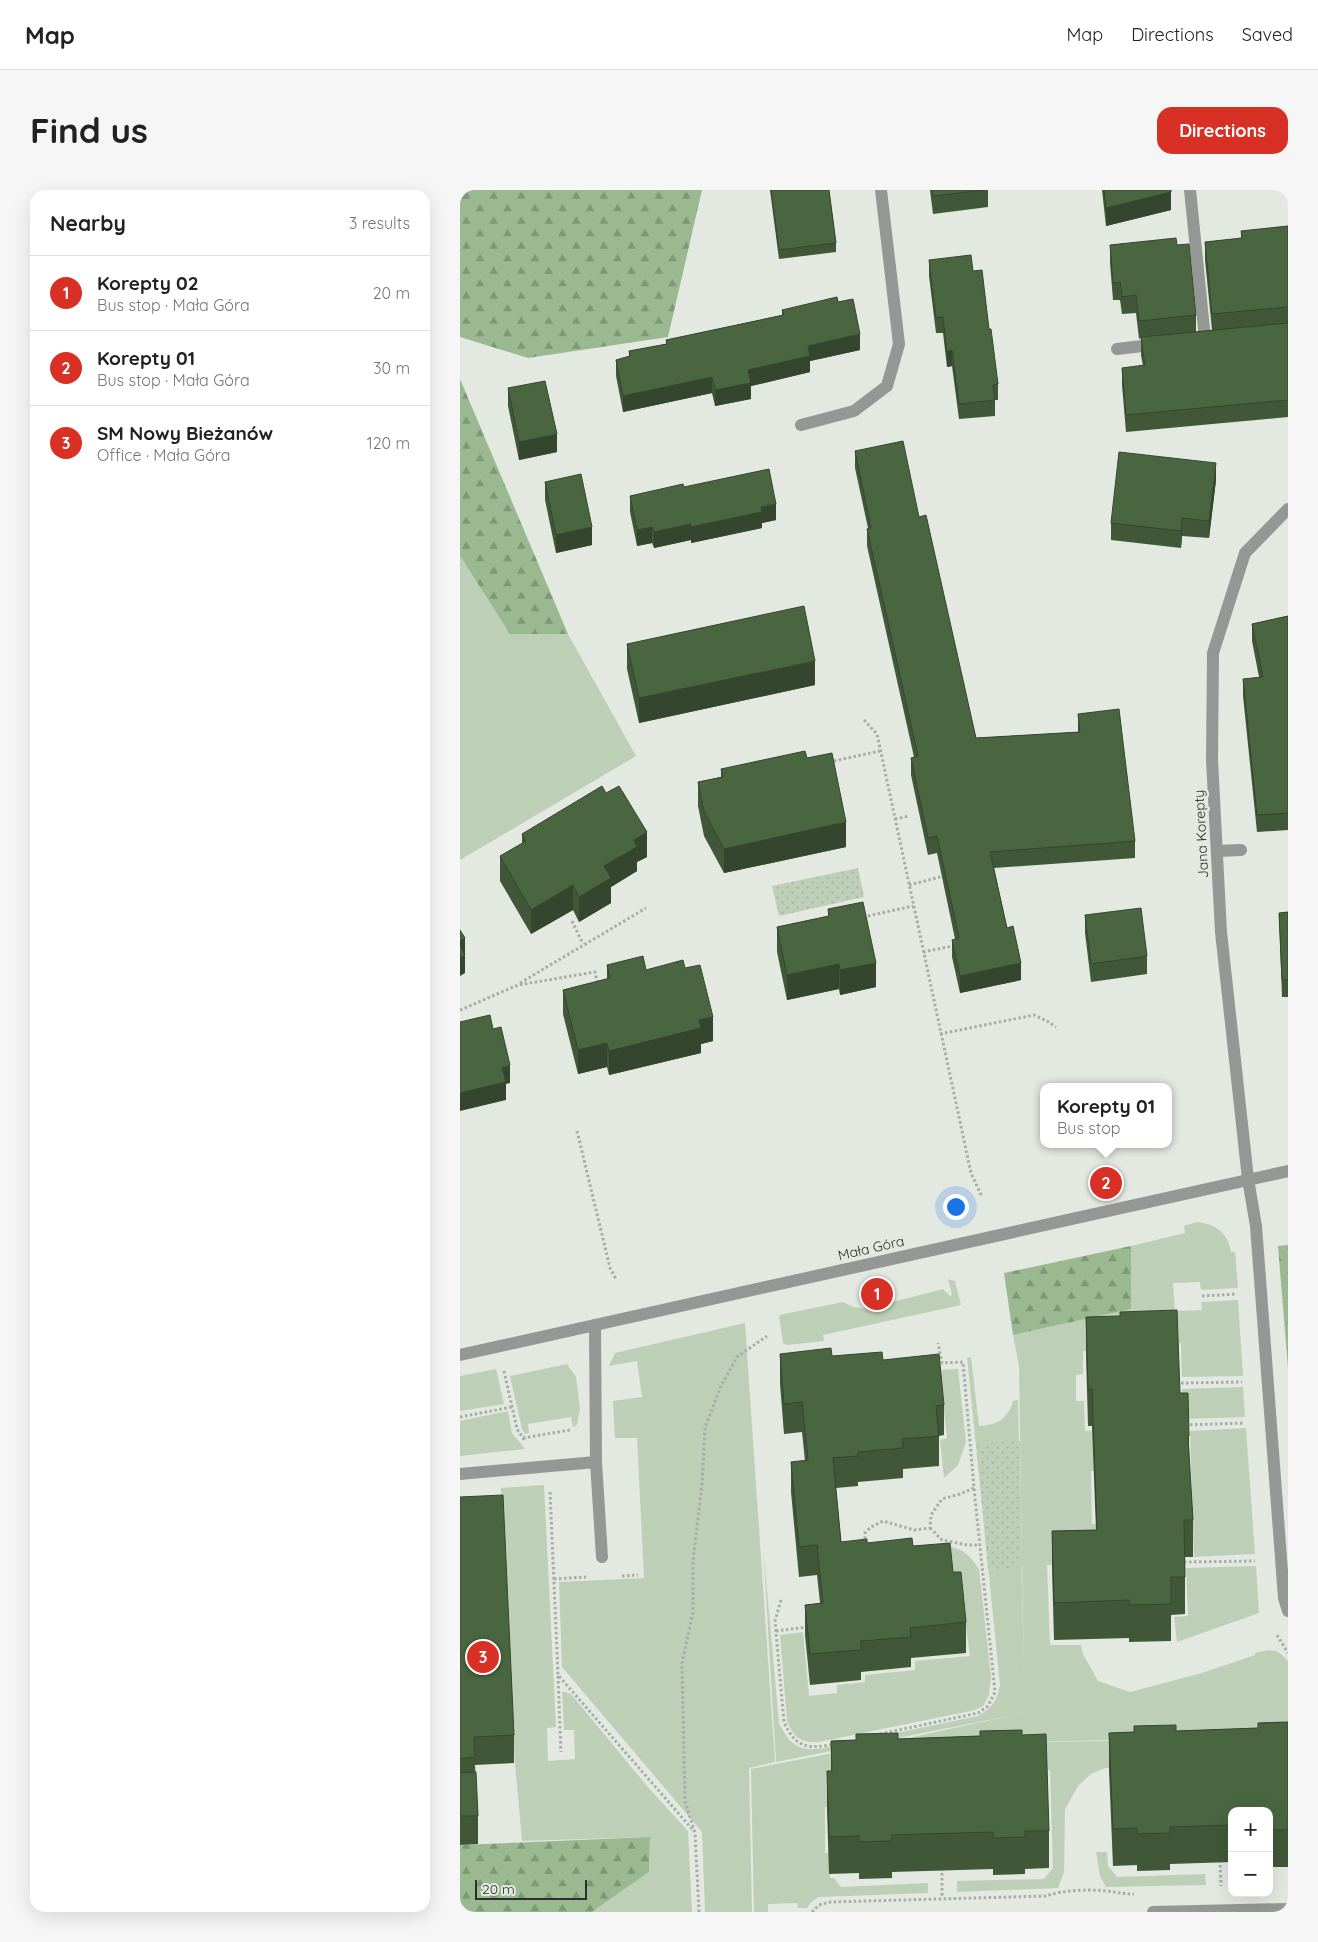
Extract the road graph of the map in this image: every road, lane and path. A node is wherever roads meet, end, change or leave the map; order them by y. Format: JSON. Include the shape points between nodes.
{"nodes":[{"id":1,"x":880,"y":190,"type":"edge"},
{"id":2,"x":1190,"y":190,"type":"edge"},
{"id":3,"x":1204,"y":339,"type":"edge"},
{"id":4,"x":1176,"y":342,"type":"edge"},
{"id":5,"x":1117,"y":349,"type":"dead end"},
{"id":6,"x":801,"y":425,"type":"dead end"},
{"id":7,"x":1288,"y":509,"type":"edge"},
{"id":8,"x":864,"y":720,"type":"dead end"},
{"id":9,"x":880,"y":751,"type":"junction"},
{"id":10,"x":821,"y":764,"type":"edge"},
{"id":11,"x":909,"y":816,"type":"dead end"},
{"id":12,"x":895,"y":819,"type":"junction"},
{"id":13,"x":1241,"y":850,"type":"dead end"},
{"id":14,"x":1217,"y":851,"type":"junction"},
{"id":15,"x":944,"y":867,"type":"edge"},
{"id":16,"x":909,"y":885,"type":"junction"},
{"id":17,"x":913,"y":906,"type":"junction"},
{"id":18,"x":646,"y":908,"type":"dead end"},
{"id":19,"x":855,"y":919,"type":"edge"},
{"id":20,"x":572,"y":922,"type":"dead end"},
{"id":21,"x":583,"y":944,"type":"junction"},
{"id":22,"x":953,"y":946,"type":"edge"},
{"id":23,"x":923,"y":952,"type":"junction"},
{"id":24,"x":518,"y":985,"type":"junction"},
{"id":25,"x":599,"y":990,"type":"edge"},
{"id":26,"x":460,"y":1010,"type":"edge"},
{"id":27,"x":1056,"y":1027,"type":"dead end"},
{"id":28,"x":940,"y":1034,"type":"junction"},
{"id":29,"x":577,"y":1131,"type":"dead end"},
{"id":30,"x":1288,"y":1171,"type":"edge"},
{"id":31,"x":1248,"y":1179,"type":"junction"},
{"id":32,"x":982,"y":1197,"type":"dead end"},
{"id":33,"x":616,"y":1279,"type":"dead end"},
{"id":34,"x":1242,"y":1294,"type":"dead end"},
{"id":35,"x":1202,"y":1296,"type":"dead end"},
{"id":36,"x":594,"y":1325,"type":"junction"},
{"id":37,"x":767,"y":1336,"type":"dead end"},
{"id":38,"x":938,"y":1343,"type":"dead end"},
{"id":39,"x":460,"y":1355,"type":"edge"},
{"id":40,"x":504,"y":1368,"type":"dead end"},
{"id":41,"x":1250,"y":1382,"type":"dead end"},
{"id":42,"x":1181,"y":1383,"type":"edge"},
{"id":43,"x":512,"y":1407,"type":"junction"},
{"id":44,"x":460,"y":1416,"type":"edge"},
{"id":45,"x":1252,"y":1422,"type":"dead end"},
{"id":46,"x":1185,"y":1424,"type":"edge"},
{"id":47,"x":570,"y":1430,"type":"dead end"},
{"id":48,"x":522,"y":1438,"type":"junction"},
{"id":49,"x":596,"y":1462,"type":"junction"},
{"id":50,"x":550,"y":1466,"type":"junction"},
{"id":51,"x":460,"y":1474,"type":"edge"},
{"id":52,"x":974,"y":1488,"type":"junction"},
{"id":53,"x":930,"y":1528,"type":"junction"},
{"id":54,"x":865,"y":1539,"type":"edge"},
{"id":55,"x":980,"y":1545,"type":"junction"},
{"id":56,"x":602,"y":1557,"type":"dead end"},
{"id":57,"x":1260,"y":1560,"type":"dead end"},
{"id":58,"x":1184,"y":1562,"type":"edge"},
{"id":59,"x":780,"y":1600,"type":"dead end"},
{"id":60,"x":1288,"y":1611,"type":"edge"},
{"id":61,"x":812,"y":1622,"type":"edge"},
{"id":62,"x":776,"y":1631,"type":"junction"},
{"id":63,"x":558,"y":1675,"type":"junction"},
{"id":64,"x":872,"y":1736,"type":"edge"},
{"id":65,"x":843,"y":1742,"type":"edge"},
{"id":66,"x":561,"y":1752,"type":"dead end"},
{"id":67,"x":695,"y":1833,"type":"junction"},
{"id":68,"x":1220,"y":1859,"type":"edge"},
{"id":69,"x":942,"y":1867,"type":"edge"},
{"id":70,"x":1221,"y":1892,"type":"dead end"},
{"id":71,"x":1136,"y":1894,"type":"dead end"},
{"id":72,"x":942,"y":1898,"type":"junction"},
{"id":73,"x":1288,"y":1909,"type":"edge"},
{"id":74,"x":699,"y":1912,"type":"edge"},
{"id":75,"x":812,"y":1912,"type":"edge"},
{"id":76,"x":1153,"y":1912,"type":"edge"}],
"edges":[{"from":1,"to":6,"type":"street","via":[[900,344],[887,386],[854,411]]},
{"from":2,"to":3,"type":"street"},
{"from":4,"to":5,"type":"street"},
{"from":7,"to":14,"type":"street","name":"Jana Korepty","via":[[1245,553],[1212,653],[1212,760]]},
{"from":8,"to":9,"type":"path","via":[[877,734]]},
{"from":9,"to":10,"type":"path"},
{"from":9,"to":12,"type":"path"},
{"from":11,"to":12,"type":"path"},
{"from":12,"to":16,"type":"path"},
{"from":13,"to":14,"type":"street"},
{"from":14,"to":31,"type":"street","name":"Jana Korepty","via":[[1221,932]]},
{"from":15,"to":16,"type":"path","via":[[944,876]]},
{"from":16,"to":17,"type":"path"},
{"from":17,"to":19,"type":"path"},
{"from":17,"to":23,"type":"path"},
{"from":18,"to":21,"type":"path"},
{"from":20,"to":21,"type":"path"},
{"from":21,"to":24,"type":"path"},
{"from":22,"to":23,"type":"path"},
{"from":23,"to":28,"type":"path"},
{"from":24,"to":25,"type":"path","via":[[595,972]]},
{"from":24,"to":26,"type":"path"},
{"from":27,"to":28,"type":"path","via":[[1034,1015]]},
{"from":28,"to":32,"type":"path","via":[[971,1173]]},
{"from":29,"to":33,"type":"path","via":[[610,1268]]},
{"from":30,"to":31,"type":"street","name":"Mała Góra"},
{"from":31,"to":36,"type":"street","name":"Mała Góra"},
{"from":31,"to":60,"type":"street","name":"Jana Korepty","via":[[1256,1226],[1284,1598]]},
{"from":34,"to":35,"type":"path"},
{"from":36,"to":39,"type":"street","name":"Mała Góra"},
{"from":36,"to":49,"type":"street"},
{"from":37,"to":67,"type":"path","via":[[737,1356],[720,1388],[705,1428],[693,1561],[693,1612],[682,1663],[685,1801]]},
{"from":38,"to":52,"type":"path","via":[[942,1363],[963,1362]]},
{"from":40,"to":43,"type":"path"},
{"from":41,"to":42,"type":"path"},
{"from":43,"to":44,"type":"path"},
{"from":43,"to":48,"type":"path"},
{"from":45,"to":46,"type":"path"},
{"from":47,"to":48,"type":"path"},
{"from":48,"to":50,"type":"path"},
{"from":49,"to":50,"type":"street"},
{"from":49,"to":56,"type":"street"},
{"from":50,"to":51,"type":"street"},
{"from":50,"to":63,"type":"path"},
{"from":52,"to":53,"type":"path","via":[[942,1499],[931,1515]]},
{"from":52,"to":55,"type":"path"},
{"from":53,"to":54,"type":"path","via":[[914,1530],[883,1521],[870,1527],[865,1532]]},
{"from":53,"to":55,"type":"path","via":[[942,1540]]},
{"from":55,"to":64,"type":"path","via":[[995,1679],[995,1692],[988,1706],[978,1713]]},
{"from":57,"to":58,"type":"path"},
{"from":59,"to":62,"type":"path"},
{"from":61,"to":62,"type":"path","via":[[809,1627]]},
{"from":62,"to":65,"type":"path","via":[[784,1722],[789,1734],[800,1744],[810,1747]]},
{"from":63,"to":66,"type":"path"},
{"from":63,"to":67,"type":"path"},
{"from":67,"to":74,"type":"path"},
{"from":68,"to":70,"type":"path"},
{"from":69,"to":72,"type":"path"},
{"from":71,"to":72,"type":"path","via":[[1105,1891]]},
{"from":72,"to":75,"type":"path","via":[[830,1902],[819,1905]]},
{"from":73,"to":76,"type":"street"}]}
